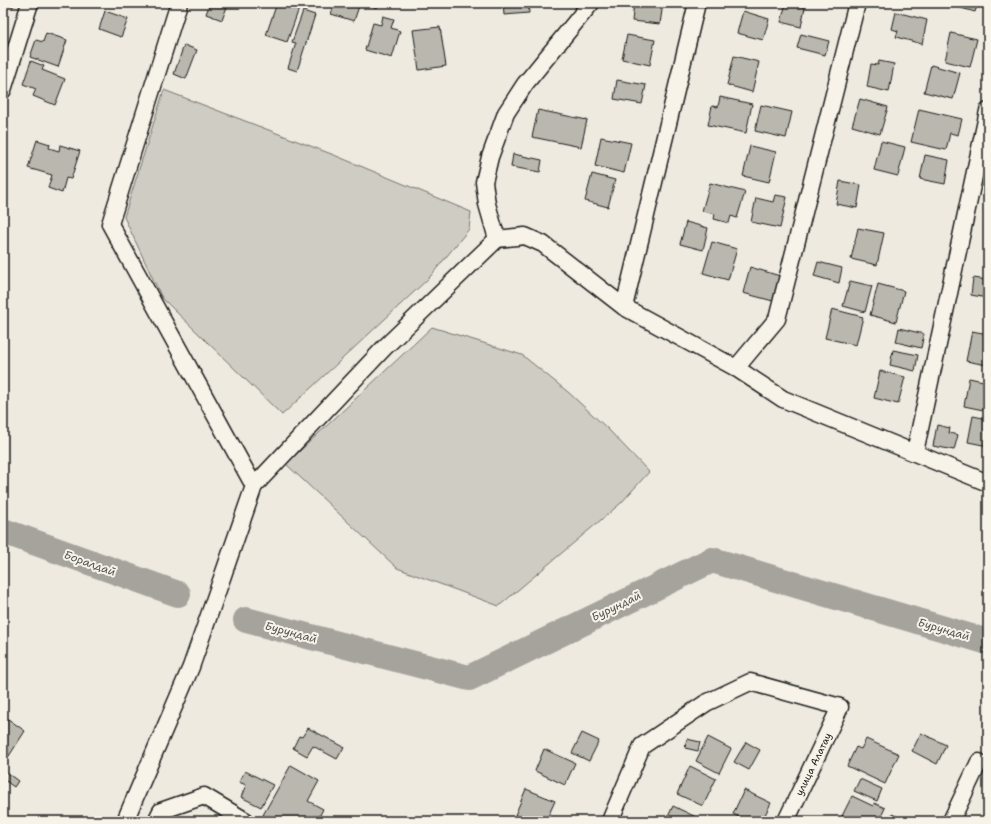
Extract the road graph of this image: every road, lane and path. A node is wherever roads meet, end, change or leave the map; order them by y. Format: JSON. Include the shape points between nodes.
{"nodes":[{"id":1,"x":30,"y":3,"type":"edge"},
{"id":2,"x":179,"y":3,"type":"edge"},
{"id":3,"x":591,"y":3,"type":"edge"},
{"id":4,"x":697,"y":3,"type":"edge"},
{"id":5,"x":858,"y":3,"type":"edge"},
{"id":6,"x":3,"y":90,"type":"edge"},
{"id":7,"x":988,"y":111,"type":"edge"},
{"id":8,"x":497,"y":239,"type":"junction"},
{"id":9,"x":624,"y":307,"type":"junction"},
{"id":10,"x":736,"y":368,"type":"junction"},
{"id":11,"x":915,"y":452,"type":"junction"},
{"id":12,"x":988,"y":483,"type":"edge"},
{"id":13,"x":254,"y":486,"type":"junction"},
{"id":14,"x":980,"y":762,"type":"dead end"},
{"id":15,"x":125,"y":821,"type":"edge"},
{"id":16,"x":156,"y":821,"type":"edge"},
{"id":17,"x":246,"y":821,"type":"edge"},
{"id":18,"x":610,"y":821,"type":"edge"},
{"id":19,"x":786,"y":821,"type":"edge"},
{"id":20,"x":951,"y":821,"type":"edge"}],
"edges":[{"from":1,"to":6,"type":"street"},
{"from":2,"to":13,"type":"street","via":[[110,224]]},
{"from":3,"to":8,"type":"street","via":[[525,84],[506,113],[484,182],[486,204]]},
{"from":4,"to":9,"type":"street"},
{"from":5,"to":10,"type":"street","via":[[777,319]]},
{"from":7,"to":11,"type":"street"},
{"from":8,"to":9,"type":"street","via":[[525,236],[543,244]]},
{"from":8,"to":13,"type":"street","via":[[384,348]]},
{"from":9,"to":10,"type":"street"},
{"from":10,"to":11,"type":"street","via":[[783,398]]},
{"from":11,"to":12,"type":"street"},
{"from":13,"to":15,"type":"street","via":[[190,667]]},
{"from":14,"to":20,"type":"street"},
{"from":16,"to":17,"type":"street","via":[[161,811],[204,796]]},
{"from":18,"to":19,"type":"street","name":"улица Алатау","via":[[642,746],[706,703],[750,682],[840,707]]}]}
